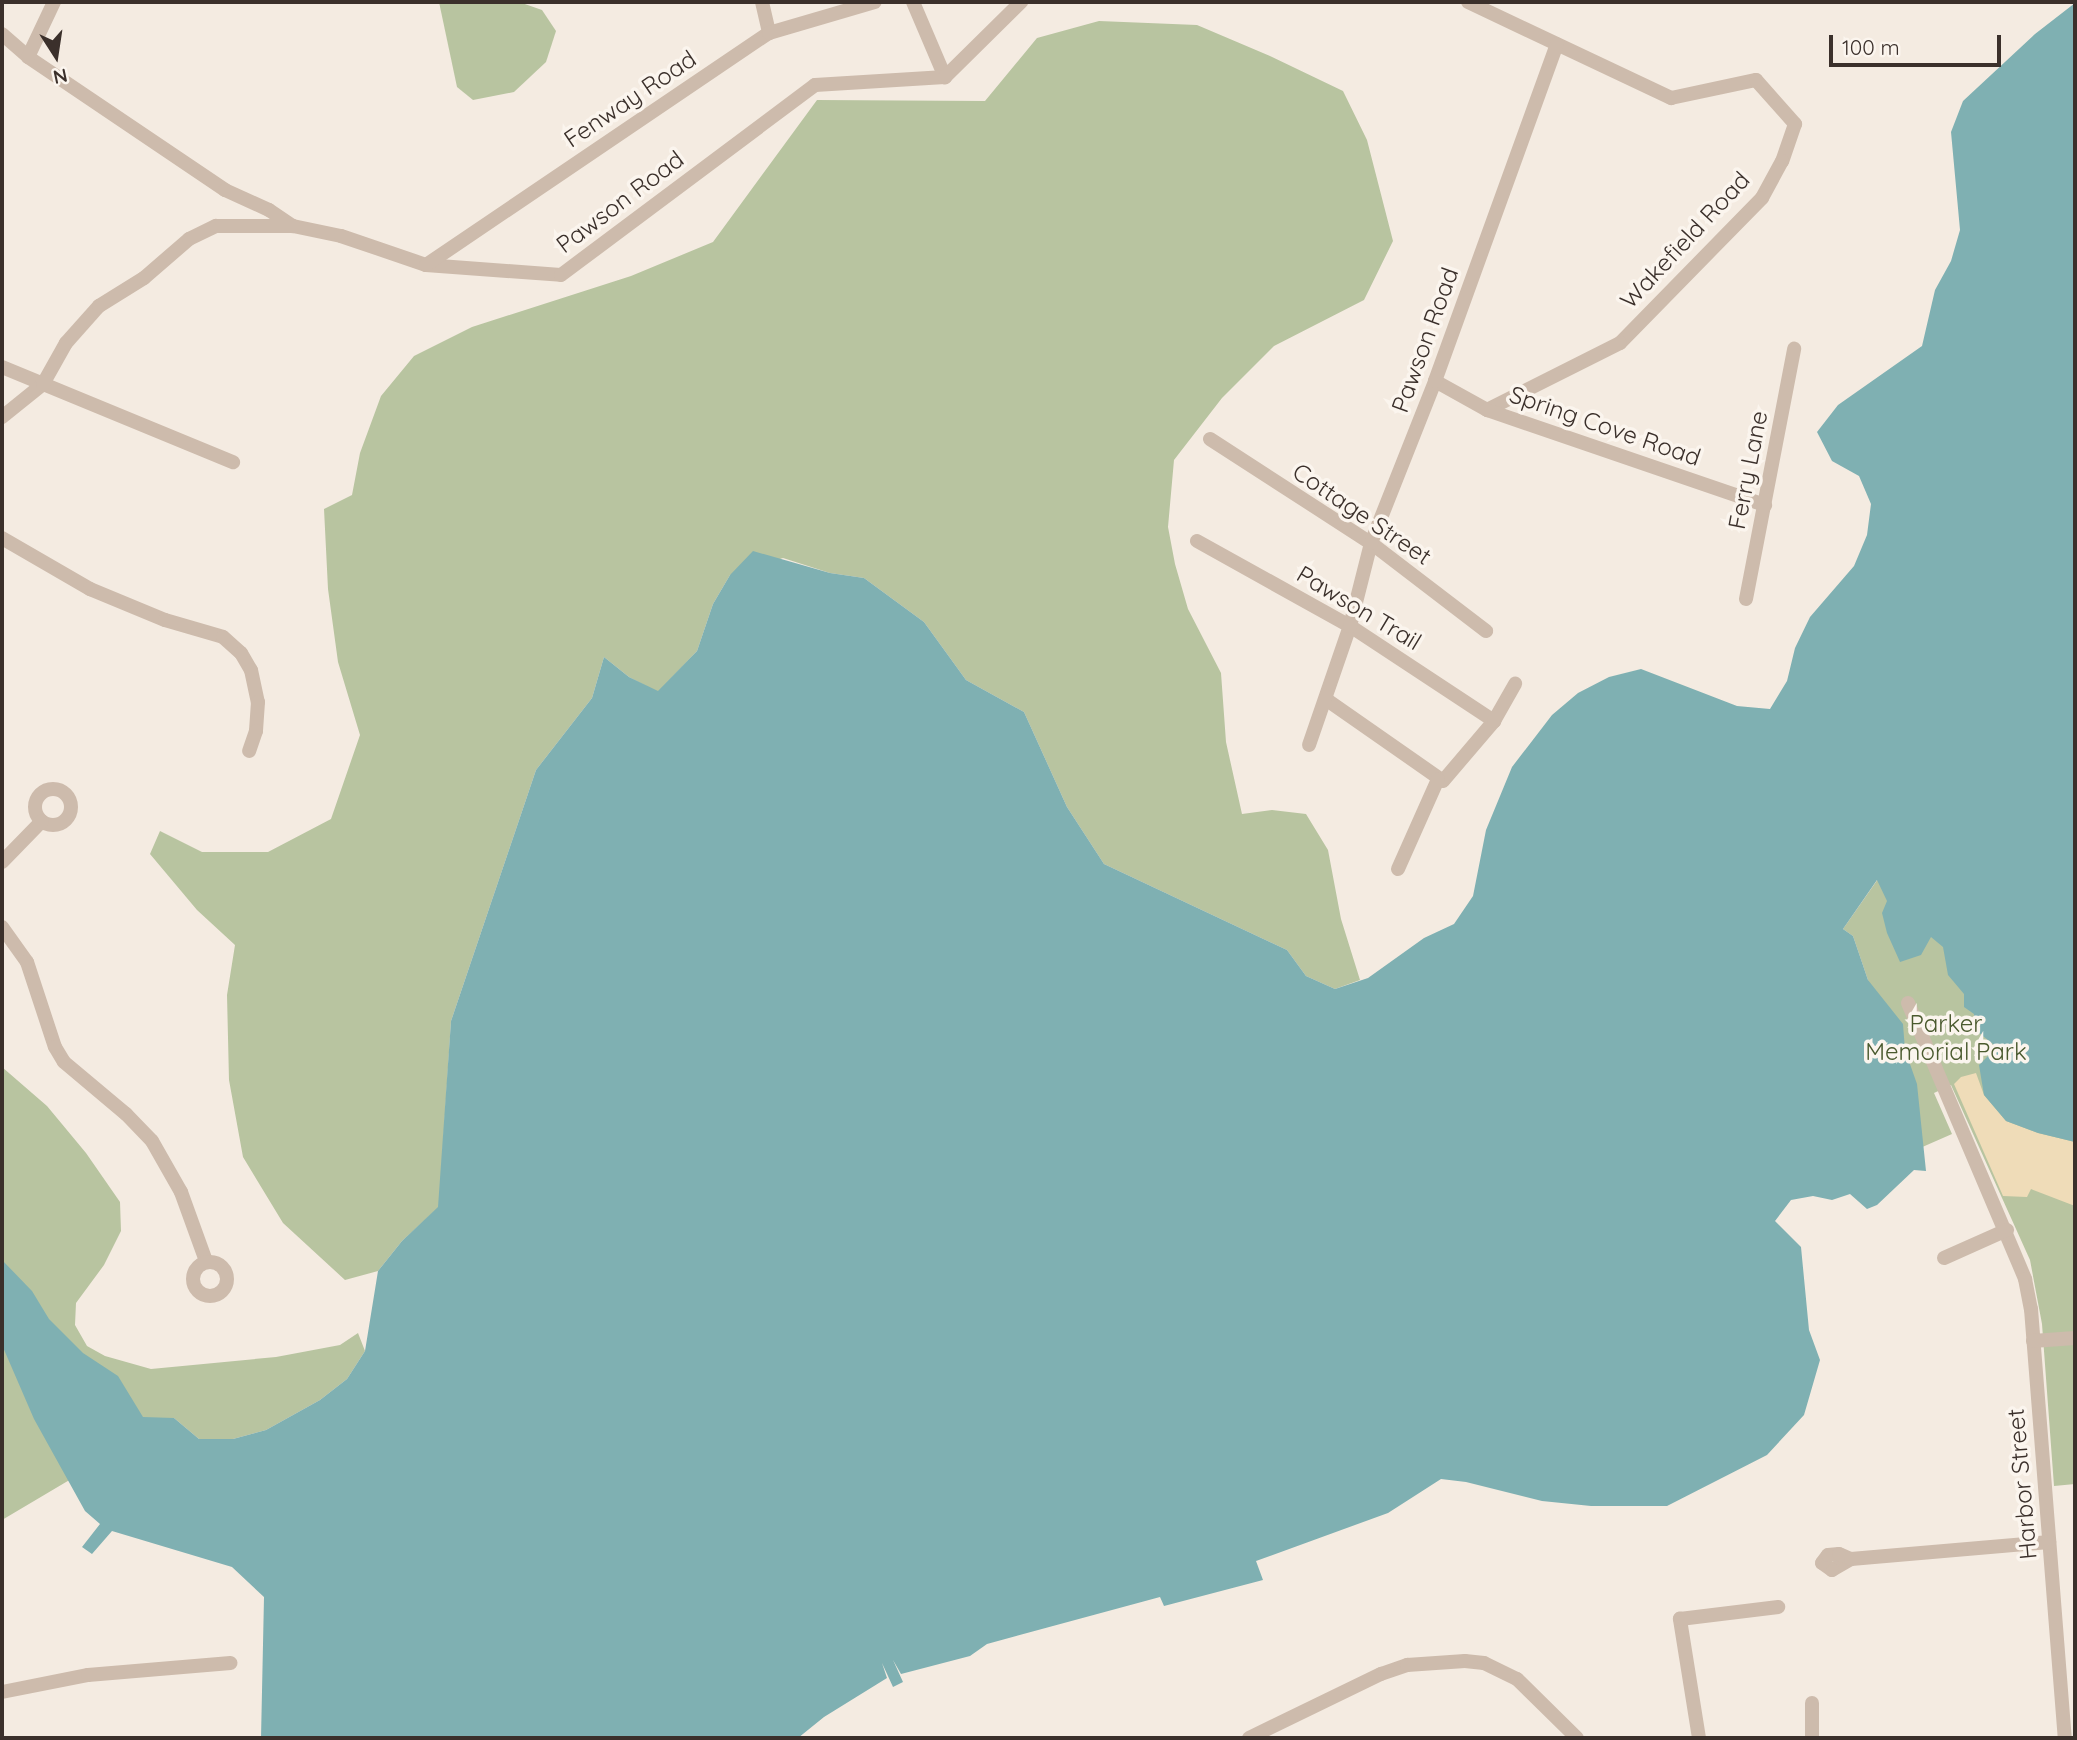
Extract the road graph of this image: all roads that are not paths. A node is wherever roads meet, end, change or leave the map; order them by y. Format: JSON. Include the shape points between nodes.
{"nodes":[{"id":1,"x":54,"y":2,"type":"edge"},
{"id":2,"x":762,"y":2,"type":"edge"},
{"id":3,"x":875,"y":2,"type":"edge"},
{"id":4,"x":913,"y":2,"type":"edge"},
{"id":5,"x":1021,"y":2,"type":"edge"},
{"id":6,"x":1468,"y":2,"type":"edge"},
{"id":7,"x":769,"y":33,"type":"junction"},
{"id":8,"x":2,"y":34,"type":"edge"},
{"id":9,"x":1557,"y":44,"type":"junction"},
{"id":10,"x":29,"y":57,"type":"junction"},
{"id":11,"x":945,"y":77,"type":"junction"},
{"id":12,"x":293,"y":226,"type":"junction"},
{"id":13,"x":426,"y":265,"type":"junction"},
{"id":14,"x":1794,"y":349,"type":"dead end"},
{"id":15,"x":2,"y":367,"type":"edge"},
{"id":16,"x":1435,"y":381,"type":"junction"},
{"id":17,"x":43,"y":384,"type":"junction"},
{"id":18,"x":1487,"y":410,"type":"junction"},
{"id":19,"x":2,"y":416,"type":"edge"},
{"id":20,"x":1210,"y":439,"type":"dead end"},
{"id":21,"x":233,"y":462,"type":"dead end"},
{"id":22,"x":1765,"y":505,"type":"junction"},
{"id":23,"x":2,"y":538,"type":"edge"},
{"id":24,"x":1197,"y":541,"type":"dead end"},
{"id":25,"x":1371,"y":543,"type":"junction"},
{"id":26,"x":1746,"y":599,"type":"dead end"},
{"id":27,"x":1350,"y":626,"type":"junction"},
{"id":28,"x":1486,"y":631,"type":"dead end"},
{"id":29,"x":1515,"y":684,"type":"dead end"},
{"id":30,"x":1327,"y":700,"type":"junction"},
{"id":31,"x":1494,"y":721,"type":"junction"},
{"id":32,"x":1309,"y":745,"type":"dead end"},
{"id":33,"x":249,"y":751,"type":"dead end"},
{"id":34,"x":1438,"y":779,"type":"junction"},
{"id":35,"x":42,"y":821,"type":"dead end"},
{"id":36,"x":2,"y":862,"type":"edge"},
{"id":37,"x":1398,"y":869,"type":"dead end"},
{"id":38,"x":2,"y":928,"type":"edge"},
{"id":39,"x":1908,"y":1003,"type":"dead end"},
{"id":40,"x":2007,"y":1230,"type":"junction"},
{"id":41,"x":1944,"y":1258,"type":"dead end"},
{"id":42,"x":206,"y":1261,"type":"dead end"},
{"id":43,"x":2075,"y":1338,"type":"edge"},
{"id":44,"x":2033,"y":1341,"type":"junction"},
{"id":45,"x":2049,"y":1542,"type":"junction"},
{"id":46,"x":1851,"y":1559,"type":"dead end"},
{"id":47,"x":1778,"y":1607,"type":"dead end"},
{"id":48,"x":230,"y":1663,"type":"dead end"},
{"id":49,"x":2,"y":1692,"type":"edge"},
{"id":50,"x":1812,"y":1703,"type":"dead end"},
{"id":51,"x":1249,"y":1738,"type":"edge"},
{"id":52,"x":1577,"y":1738,"type":"edge"},
{"id":53,"x":1699,"y":1738,"type":"edge"},
{"id":54,"x":1812,"y":1738,"type":"edge"},
{"id":55,"x":2064,"y":1738,"type":"edge"}],
"edges":[{"from":1,"to":10,"type":"street"},
{"from":2,"to":7,"type":"street"},
{"from":3,"to":7,"type":"street","name":"Fenway Road"},
{"from":4,"to":11,"type":"street"},
{"from":5,"to":11,"type":"street"},
{"from":6,"to":9,"type":"street"},
{"from":7,"to":13,"type":"street","name":"Fenway Road"},
{"from":8,"to":10,"type":"street","name":"Pawson Road"},
{"from":9,"to":16,"type":"street","name":"Pawson Road"},
{"from":9,"to":18,"type":"street","name":"Wakefield Road","via":[[1671,98],[1756,80],[1795,124],[1793,135],[1762,198],[1620,343]]},
{"from":10,"to":12,"type":"street","name":"Pawson Road","via":[[225,190]]},
{"from":11,"to":13,"type":"street","name":"Pawson Road","via":[[815,85],[561,275]]},
{"from":12,"to":13,"type":"street","name":"Pawson Road","via":[[341,236]]},
{"from":12,"to":17,"type":"street","via":[[216,226],[189,239],[144,278],[99,306],[66,343]]},
{"from":14,"to":22,"type":"street","name":"Ferry Lane"},
{"from":15,"to":17,"type":"street"},
{"from":16,"to":18,"type":"street","name":"Spring Cove Road"},
{"from":16,"to":25,"type":"street","name":"Pawson Road"},
{"from":17,"to":19,"type":"street"},
{"from":17,"to":21,"type":"street"},
{"from":18,"to":22,"type":"street","name":"Spring Cove Road"},
{"from":20,"to":25,"type":"street","name":"Cottage Street"},
{"from":22,"to":26,"type":"street","name":"Ferry Lane"},
{"from":23,"to":33,"type":"street","via":[[90,589],[165,620],[223,637],[251,670],[258,702]]},
{"from":24,"to":27,"type":"street","name":"Pawson Trail"},
{"from":25,"to":27,"type":"street","name":"Pawson Road"},
{"from":25,"to":28,"type":"street","name":"Cottage Street"},
{"from":27,"to":30,"type":"street","name":"Pawson Road"},
{"from":27,"to":31,"type":"street","name":"Pawson Trail"},
{"from":29,"to":31,"type":"street"},
{"from":30,"to":32,"type":"street","name":"Pawson Road"},
{"from":30,"to":34,"type":"street"},
{"from":31,"to":34,"type":"street","via":[[1443,781]]},
{"from":34,"to":37,"type":"street"},
{"from":35,"to":36,"type":"street"},
{"from":38,"to":42,"type":"street","via":[[27,962],[55,1048],[152,1141],[181,1192]]},
{"from":39,"to":40,"type":"street","name":"Harbor Street"},
{"from":40,"to":41,"type":"street"},
{"from":40,"to":44,"type":"street","name":"Harbor Street","via":[[2025,1279]]},
{"from":43,"to":44,"type":"street"},
{"from":44,"to":45,"type":"street","name":"Harbor Street"},
{"from":45,"to":46,"type":"street"},
{"from":45,"to":55,"type":"street","name":"Harbor Street"},
{"from":47,"to":53,"type":"street","via":[[1680,1619]]},
{"from":48,"to":49,"type":"street","via":[[88,1675]]},
{"from":50,"to":54,"type":"street"},
{"from":51,"to":52,"type":"street","via":[[1381,1674],[1407,1665],[1465,1661],[1501,1669],[1517,1679]]}]}
